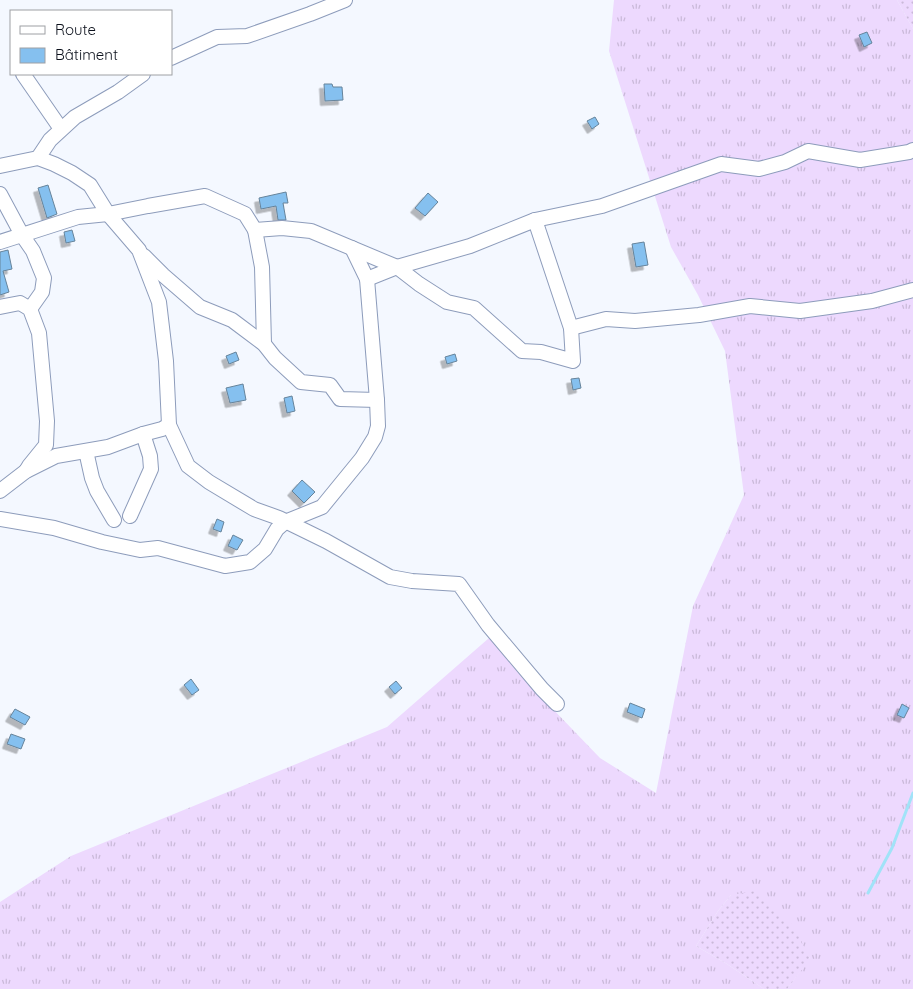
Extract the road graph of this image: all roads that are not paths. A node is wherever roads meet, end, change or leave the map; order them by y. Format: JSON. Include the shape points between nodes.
{"nodes":[{"id":1,"x":344,"y":0,"type":"edge"},
{"id":2,"x":172,"y":58,"type":"edge"},
{"id":3,"x":24,"y":75,"type":"edge"},
{"id":4,"x":142,"y":75,"type":"edge"},
{"id":5,"x":61,"y":129,"type":"junction"},
{"id":6,"x":913,"y":150,"type":"edge"},
{"id":7,"x":38,"y":158,"type":"junction"},
{"id":8,"x":0,"y":166,"type":"edge"},
{"id":9,"x":0,"y":194,"type":"edge"},
{"id":10,"x":108,"y":214,"type":"junction"},
{"id":11,"x":534,"y":220,"type":"junction"},
{"id":12,"x":255,"y":230,"type":"junction"},
{"id":13,"x":22,"y":235,"type":"junction"},
{"id":14,"x":0,"y":242,"type":"edge"},
{"id":15,"x":352,"y":248,"type":"junction"},
{"id":16,"x":139,"y":250,"type":"junction"},
{"id":17,"x":397,"y":267,"type":"junction"},
{"id":18,"x":367,"y":279,"type":"junction"},
{"id":19,"x":913,"y":290,"type":"edge"},
{"id":20,"x":0,"y":307,"type":"edge"},
{"id":21,"x":30,"y":309,"type":"junction"},
{"id":22,"x":571,"y":328,"type":"junction"},
{"id":23,"x":264,"y":344,"type":"junction"},
{"id":24,"x":377,"y":400,"type":"junction"},
{"id":25,"x":169,"y":425,"type":"junction"},
{"id":26,"x":143,"y":434,"type":"junction"},
{"id":27,"x":86,"y":451,"type":"junction"},
{"id":28,"x":26,"y":472,"type":"junction"},
{"id":29,"x":0,"y":491,"type":"edge"},
{"id":30,"x":130,"y":516,"type":"dead end"},
{"id":31,"x":0,"y":519,"type":"edge"},
{"id":32,"x":114,"y":520,"type":"dead end"},
{"id":33,"x":284,"y":522,"type":"junction"},
{"id":34,"x":557,"y":704,"type":"dead end"}],
"edges":[{"from":1,"to":2,"type":"street","via":[[247,36],[217,37]]},
{"from":3,"to":5,"type":"street"},
{"from":4,"to":5,"type":"street"},
{"from":5,"to":7,"type":"street"},
{"from":6,"to":11,"type":"street","via":[[860,160],[808,152],[759,169],[721,164],[602,206]]},
{"from":7,"to":8,"type":"street"},
{"from":7,"to":10,"type":"street","via":[[90,185]]},
{"from":9,"to":13,"type":"street"},
{"from":10,"to":12,"type":"street","via":[[205,196],[244,214]]},
{"from":10,"to":13,"type":"street","via":[[78,217]]},
{"from":10,"to":16,"type":"street"},
{"from":11,"to":17,"type":"street","via":[[470,246]]},
{"from":11,"to":22,"type":"street"},
{"from":12,"to":15,"type":"street","via":[[311,231]]},
{"from":12,"to":23,"type":"street","via":[[262,267]]},
{"from":13,"to":14,"type":"street"},
{"from":13,"to":21,"type":"street","via":[[33,251],[44,278],[42,292]]},
{"from":15,"to":17,"type":"street"},
{"from":15,"to":18,"type":"street"},
{"from":16,"to":23,"type":"street","via":[[200,307],[232,320]]},
{"from":16,"to":25,"type":"street","via":[[159,302]]},
{"from":17,"to":18,"type":"street"},
{"from":17,"to":22,"type":"street","via":[[448,302],[474,308],[522,351],[541,352],[573,361]]},
{"from":18,"to":24,"type":"street"},
{"from":19,"to":22,"type":"street","via":[[872,301],[800,312],[750,306],[635,321],[606,319]]},
{"from":20,"to":21,"type":"street","via":[[20,303]]},
{"from":21,"to":28,"type":"street","via":[[40,333],[48,420],[46,445]]},
{"from":23,"to":24,"type":"street","via":[[301,382],[330,385],[340,399]]},
{"from":24,"to":33,"type":"street","via":[[378,426],[362,458],[322,507]]},
{"from":25,"to":26,"type":"street"},
{"from":25,"to":33,"type":"street","via":[[188,466],[254,509]]},
{"from":26,"to":27,"type":"street"},
{"from":26,"to":30,"type":"street","via":[[151,469]]},
{"from":27,"to":28,"type":"street","via":[[56,456]]},
{"from":27,"to":32,"type":"street","via":[[97,491]]},
{"from":28,"to":29,"type":"street"},
{"from":31,"to":33,"type":"street","via":[[54,528],[140,550],[158,548],[225,566],[250,562],[265,549]]},
{"from":33,"to":34,"type":"street","via":[[390,578],[459,584],[488,625]]}]}
